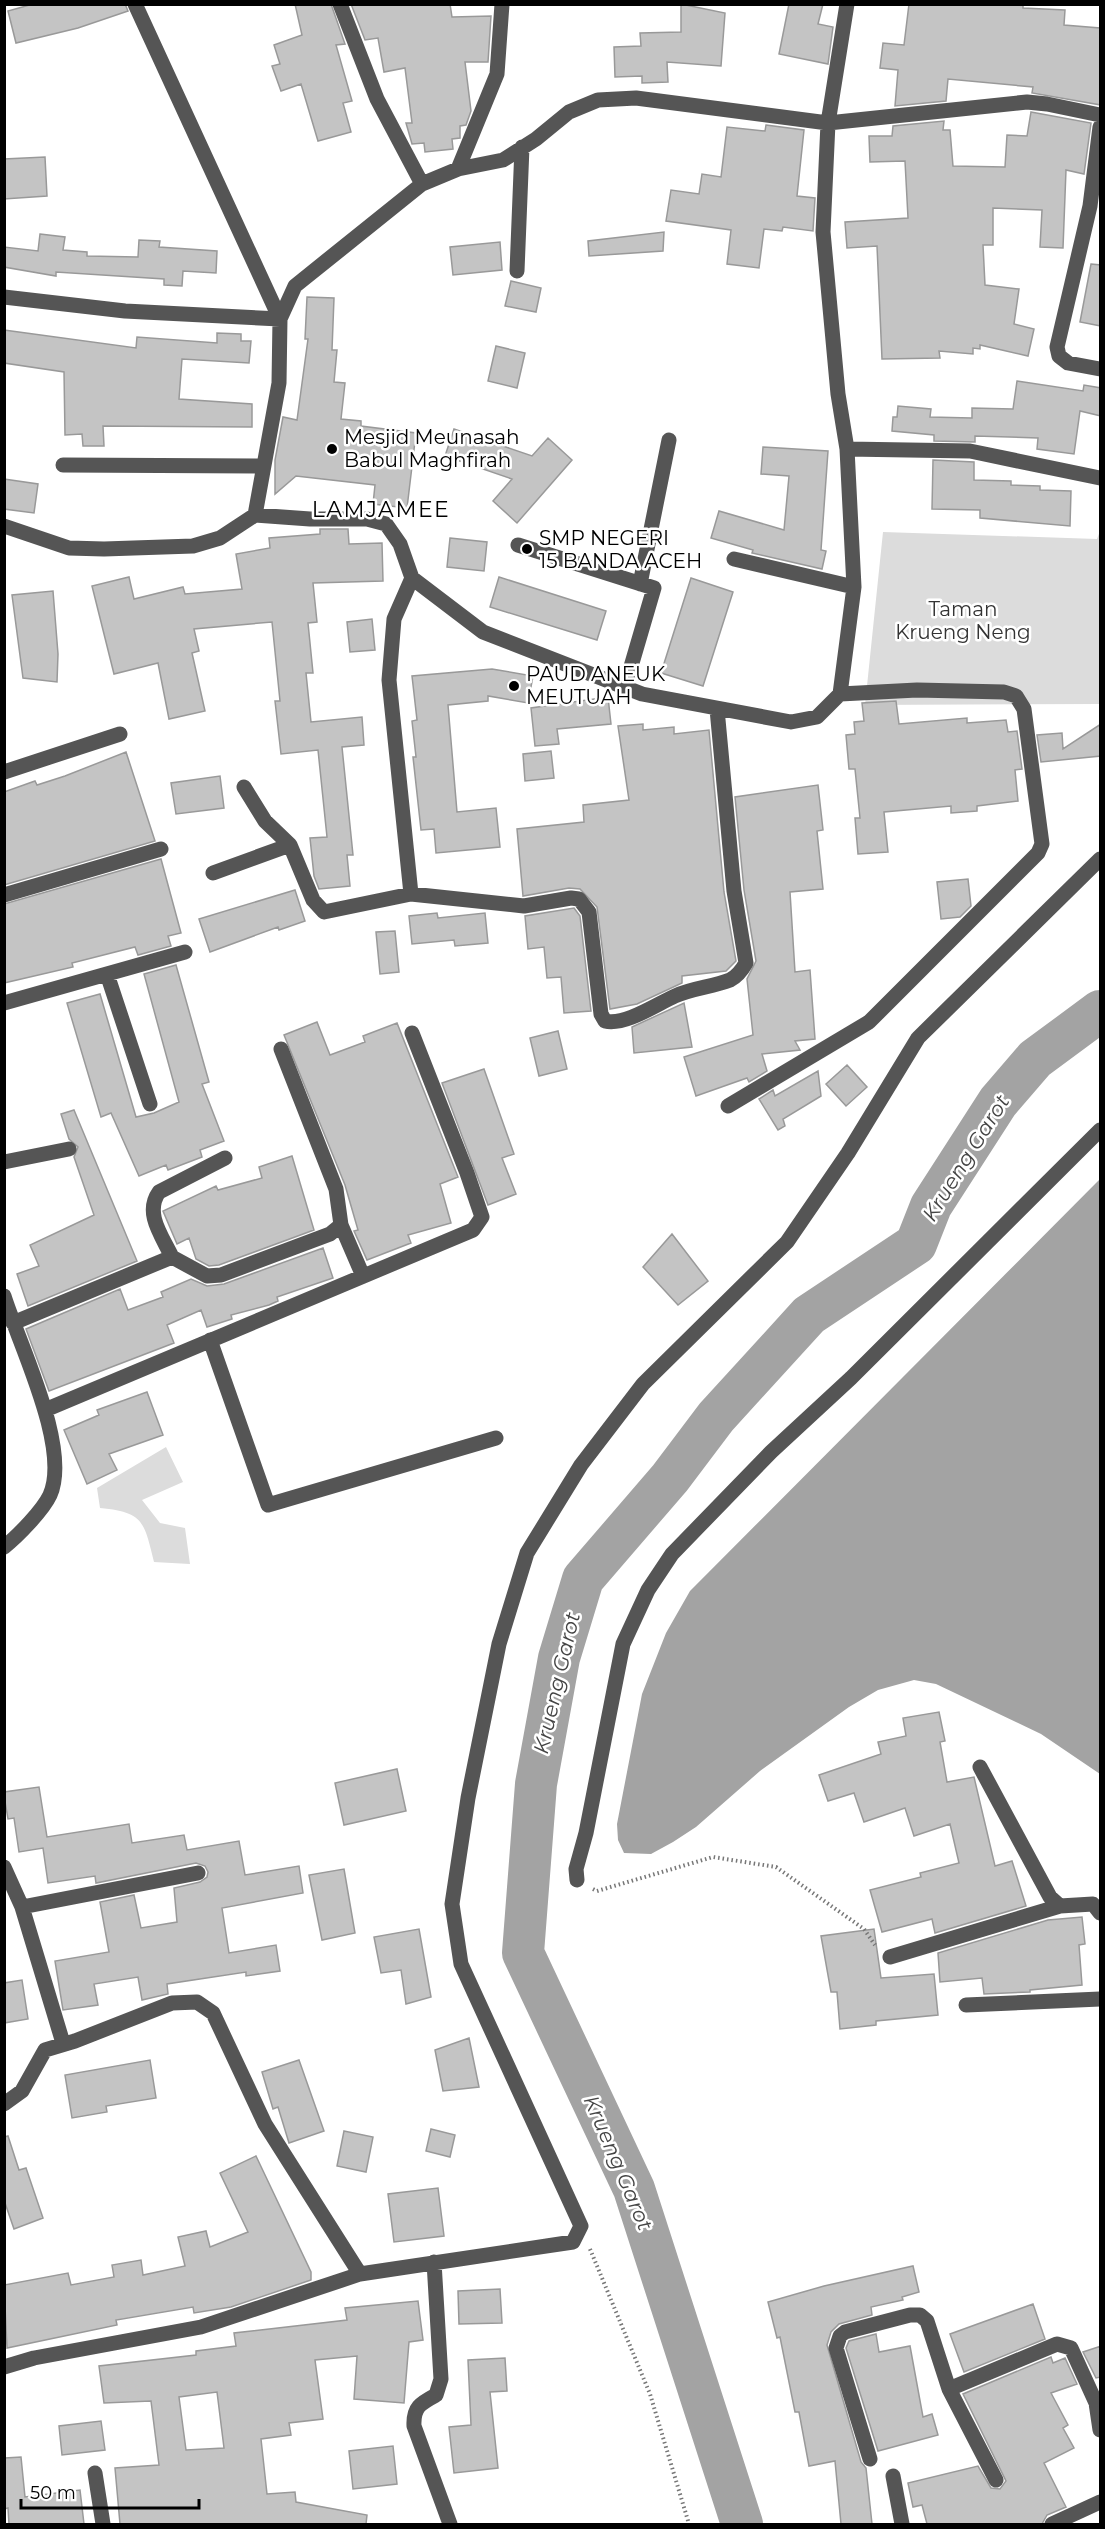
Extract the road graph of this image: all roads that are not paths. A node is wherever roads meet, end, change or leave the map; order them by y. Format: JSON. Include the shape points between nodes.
{"nodes":[{"id":1,"x":135,"y":4,"type":"edge"},
{"id":2,"x":340,"y":4,"type":"edge"},
{"id":3,"x":502,"y":4,"type":"edge"},
{"id":4,"x":847,"y":4,"type":"edge"},
{"id":5,"x":1101,"y":115,"type":"edge"},
{"id":6,"x":828,"y":123,"type":"junction"},
{"id":7,"x":1101,"y":127,"type":"edge"},
{"id":8,"x":522,"y":147,"type":"junction"},
{"id":9,"x":458,"y":169,"type":"junction"},
{"id":10,"x":422,"y":184,"type":"junction"},
{"id":11,"x":1095,"y":207,"type":"edge"},
{"id":12,"x":517,"y":271,"type":"dead end"},
{"id":13,"x":4,"y":297,"type":"edge"},
{"id":14,"x":280,"y":319,"type":"junction"},
{"id":15,"x":1101,"y":369,"type":"edge"},
{"id":16,"x":669,"y":440,"type":"dead end"},
{"id":17,"x":847,"y":449,"type":"junction"},
{"id":18,"x":63,"y":465,"type":"dead end"},
{"id":19,"x":262,"y":466,"type":"junction"},
{"id":20,"x":1101,"y":478,"type":"edge"},
{"id":21,"x":255,"y":515,"type":"junction"},
{"id":22,"x":4,"y":526,"type":"edge"},
{"id":23,"x":519,"y":545,"type":"dead end"},
{"id":24,"x":734,"y":559,"type":"dead end"},
{"id":25,"x":412,"y":578,"type":"junction"},
{"id":26,"x":640,"y":584,"type":"junction"},
{"id":27,"x":854,"y":587,"type":"junction"},
{"id":28,"x":625,"y":687,"type":"junction"},
{"id":29,"x":840,"y":694,"type":"junction"},
{"id":30,"x":717,"y":709,"type":"junction"},
{"id":31,"x":120,"y":734,"type":"dead end"},
{"id":32,"x":4,"y":772,"type":"edge"},
{"id":33,"x":244,"y":787,"type":"dead end"},
{"id":34,"x":290,"y":845,"type":"junction"},
{"id":35,"x":161,"y":849,"type":"dead end"},
{"id":36,"x":1101,"y":859,"type":"edge"},
{"id":37,"x":213,"y":873,"type":"dead end"},
{"id":38,"x":411,"y":894,"type":"junction"},
{"id":39,"x":4,"y":895,"type":"edge"},
{"id":40,"x":185,"y":952,"type":"dead end"},
{"id":41,"x":107,"y":974,"type":"junction"},
{"id":42,"x":4,"y":1003,"type":"edge"},
{"id":43,"x":412,"y":1033,"type":"dead end"},
{"id":44,"x":281,"y":1048,"type":"dead end"},
{"id":45,"x":150,"y":1104,"type":"dead end"},
{"id":46,"x":728,"y":1106,"type":"dead end"},
{"id":47,"x":1101,"y":1130,"type":"edge"},
{"id":48,"x":69,"y":1149,"type":"dead end"},
{"id":49,"x":225,"y":1158,"type":"dead end"},
{"id":50,"x":4,"y":1162,"type":"edge"},
{"id":51,"x":341,"y":1225,"type":"junction"},
{"id":52,"x":172,"y":1257,"type":"junction"},
{"id":53,"x":363,"y":1276,"type":"junction"},
{"id":54,"x":4,"y":1296,"type":"edge"},
{"id":55,"x":13,"y":1323,"type":"junction"},
{"id":56,"x":210,"y":1340,"type":"junction"},
{"id":57,"x":45,"y":1410,"type":"junction"},
{"id":58,"x":496,"y":1437,"type":"dead end"},
{"id":59,"x":4,"y":1547,"type":"edge"},
{"id":60,"x":980,"y":1767,"type":"dead end"},
{"id":61,"x":4,"y":1866,"type":"edge"},
{"id":62,"x":198,"y":1873,"type":"dead end"},
{"id":63,"x":576,"y":1880,"type":"road end"},
{"id":64,"x":1060,"y":1906,"type":"junction"},
{"id":65,"x":22,"y":1907,"type":"junction"},
{"id":66,"x":1101,"y":1913,"type":"edge"},
{"id":67,"x":890,"y":1957,"type":"road end"},
{"id":68,"x":1101,"y":1999,"type":"edge"},
{"id":69,"x":966,"y":2005,"type":"dead end"},
{"id":70,"x":63,"y":2043,"type":"junction"},
{"id":71,"x":4,"y":2104,"type":"edge"},
{"id":72,"x":434,"y":2262,"type":"junction"},
{"id":73,"x":360,"y":2274,"type":"junction"},
{"id":74,"x":4,"y":2367,"type":"edge"},
{"id":75,"x":949,"y":2389,"type":"junction"},
{"id":76,"x":1098,"y":2402,"type":"edge"},
{"id":77,"x":1100,"y":2430,"type":"edge"},
{"id":78,"x":870,"y":2459,"type":"dead end"},
{"id":79,"x":95,"y":2473,"type":"dead end"},
{"id":80,"x":893,"y":2475,"type":"dead end"},
{"id":81,"x":996,"y":2480,"type":"dead end"},
{"id":82,"x":1101,"y":2502,"type":"edge"},
{"id":83,"x":103,"y":2524,"type":"edge"},
{"id":84,"x":450,"y":2524,"type":"edge"},
{"id":85,"x":902,"y":2524,"type":"edge"},
{"id":86,"x":1052,"y":2524,"type":"edge"}],
"edges":[{"from":1,"to":14,"type":"street"},
{"from":2,"to":10,"type":"street","via":[[378,99]]},
{"from":3,"to":9,"type":"street","via":[[497,74]]},
{"from":4,"to":6,"type":"street"},
{"from":5,"to":6,"type":"street","via":[[1028,102]]},
{"from":6,"to":8,"type":"street","via":[[636,98],[598,100],[569,112]]},
{"from":6,"to":17,"type":"street","via":[[823,232]]},
{"from":7,"to":11,"type":"street"},
{"from":8,"to":9,"type":"street","via":[[503,160]]},
{"from":8,"to":12,"type":"street"},
{"from":9,"to":10,"type":"street"},
{"from":10,"to":14,"type":"street","via":[[295,286]]},
{"from":11,"to":15,"type":"street","via":[[1058,347],[1059,356],[1068,363]]},
{"from":13,"to":14,"type":"street","via":[[125,311]]},
{"from":14,"to":19,"type":"street","via":[[279,382]]},
{"from":16,"to":26,"type":"street"},
{"from":17,"to":20,"type":"street","via":[[970,451]]},
{"from":17,"to":27,"type":"street"},
{"from":18,"to":19,"type":"street"},
{"from":19,"to":21,"type":"street"},
{"from":21,"to":22,"type":"street","via":[[220,538],[193,546],[69,548]]},
{"from":21,"to":25,"type":"street","via":[[367,519],[386,524],[400,544]]},
{"from":23,"to":26,"type":"street"},
{"from":24,"to":27,"type":"street"},
{"from":25,"to":28,"type":"street","via":[[483,632]]},
{"from":25,"to":38,"type":"street","via":[[394,619],[389,680]]},
{"from":26,"to":28,"type":"street","via":[[654,588]]},
{"from":27,"to":29,"type":"street"},
{"from":28,"to":30,"type":"street"},
{"from":29,"to":30,"type":"street","via":[[818,717],[791,722]]},
{"from":29,"to":46,"type":"street","via":[[917,690],[1004,692],[1016,696],[1024,709],[1042,844],[1038,853],[869,1022]]},
{"from":30,"to":38,"type":"street","via":[[734,891],[746,963],[731,979],[675,996],[612,1023],[601,1014],[589,912],[579,899],[524,906]]},
{"from":31,"to":32,"type":"street"},
{"from":33,"to":34,"type":"street","via":[[265,821]]},
{"from":34,"to":37,"type":"street"},
{"from":34,"to":38,"type":"street","via":[[313,900],[324,912]]},
{"from":35,"to":39,"type":"street"},
{"from":36,"to":72,"type":"street","via":[[918,1038],[848,1153],[787,1242],[643,1384],[581,1465],[527,1553],[499,1644],[468,1798],[452,1904],[461,1964],[581,2226],[573,2242]]},
{"from":40,"to":41,"type":"street"},
{"from":41,"to":42,"type":"street"},
{"from":41,"to":45,"type":"street"},
{"from":43,"to":53,"type":"street","via":[[482,1217],[473,1230]]},
{"from":44,"to":51,"type":"street","via":[[336,1189]]},
{"from":47,"to":63,"type":"street","via":[[672,1554],[648,1590],[623,1644]]},
{"from":48,"to":50,"type":"street"},
{"from":49,"to":52,"type":"street","via":[[159,1192],[152,1201],[152,1213]]},
{"from":51,"to":52,"type":"street","via":[[330,1234],[221,1275],[207,1276]]},
{"from":51,"to":53,"type":"street"},
{"from":52,"to":55,"type":"street"},
{"from":53,"to":56,"type":"street"},
{"from":54,"to":55,"type":"street"},
{"from":55,"to":57,"type":"street"},
{"from":56,"to":57,"type":"street"},
{"from":56,"to":58,"type":"street","via":[[268,1505]]},
{"from":57,"to":59,"type":"street","via":[[55,1458],[50,1495]]},
{"from":60,"to":64,"type":"street","via":[[1042,1886]]},
{"from":61,"to":65,"type":"street"},
{"from":62,"to":65,"type":"street"},
{"from":64,"to":66,"type":"street","via":[[1093,1904]]},
{"from":64,"to":67,"type":"street"},
{"from":65,"to":70,"type":"street"},
{"from":68,"to":69,"type":"street"},
{"from":70,"to":71,"type":"street","via":[[45,2050],[22,2091]]},
{"from":70,"to":73,"type":"street","via":[[172,2003],[197,2002],[213,2013],[266,2124]]},
{"from":72,"to":73,"type":"street"},
{"from":72,"to":84,"type":"street","via":[[441,2379],[436,2395],[418,2405],[413,2415]]},
{"from":73,"to":74,"type":"street","via":[[201,2327]]},
{"from":75,"to":76,"type":"street","via":[[1065,2344],[1071,2348]]},
{"from":75,"to":78,"type":"street","via":[[927,2321],[920,2315],[840,2336],[836,2348]]},
{"from":75,"to":81,"type":"street"},
{"from":76,"to":77,"type":"street"},
{"from":79,"to":83,"type":"street"},
{"from":80,"to":85,"type":"street"},
{"from":82,"to":86,"type":"street"}]}
